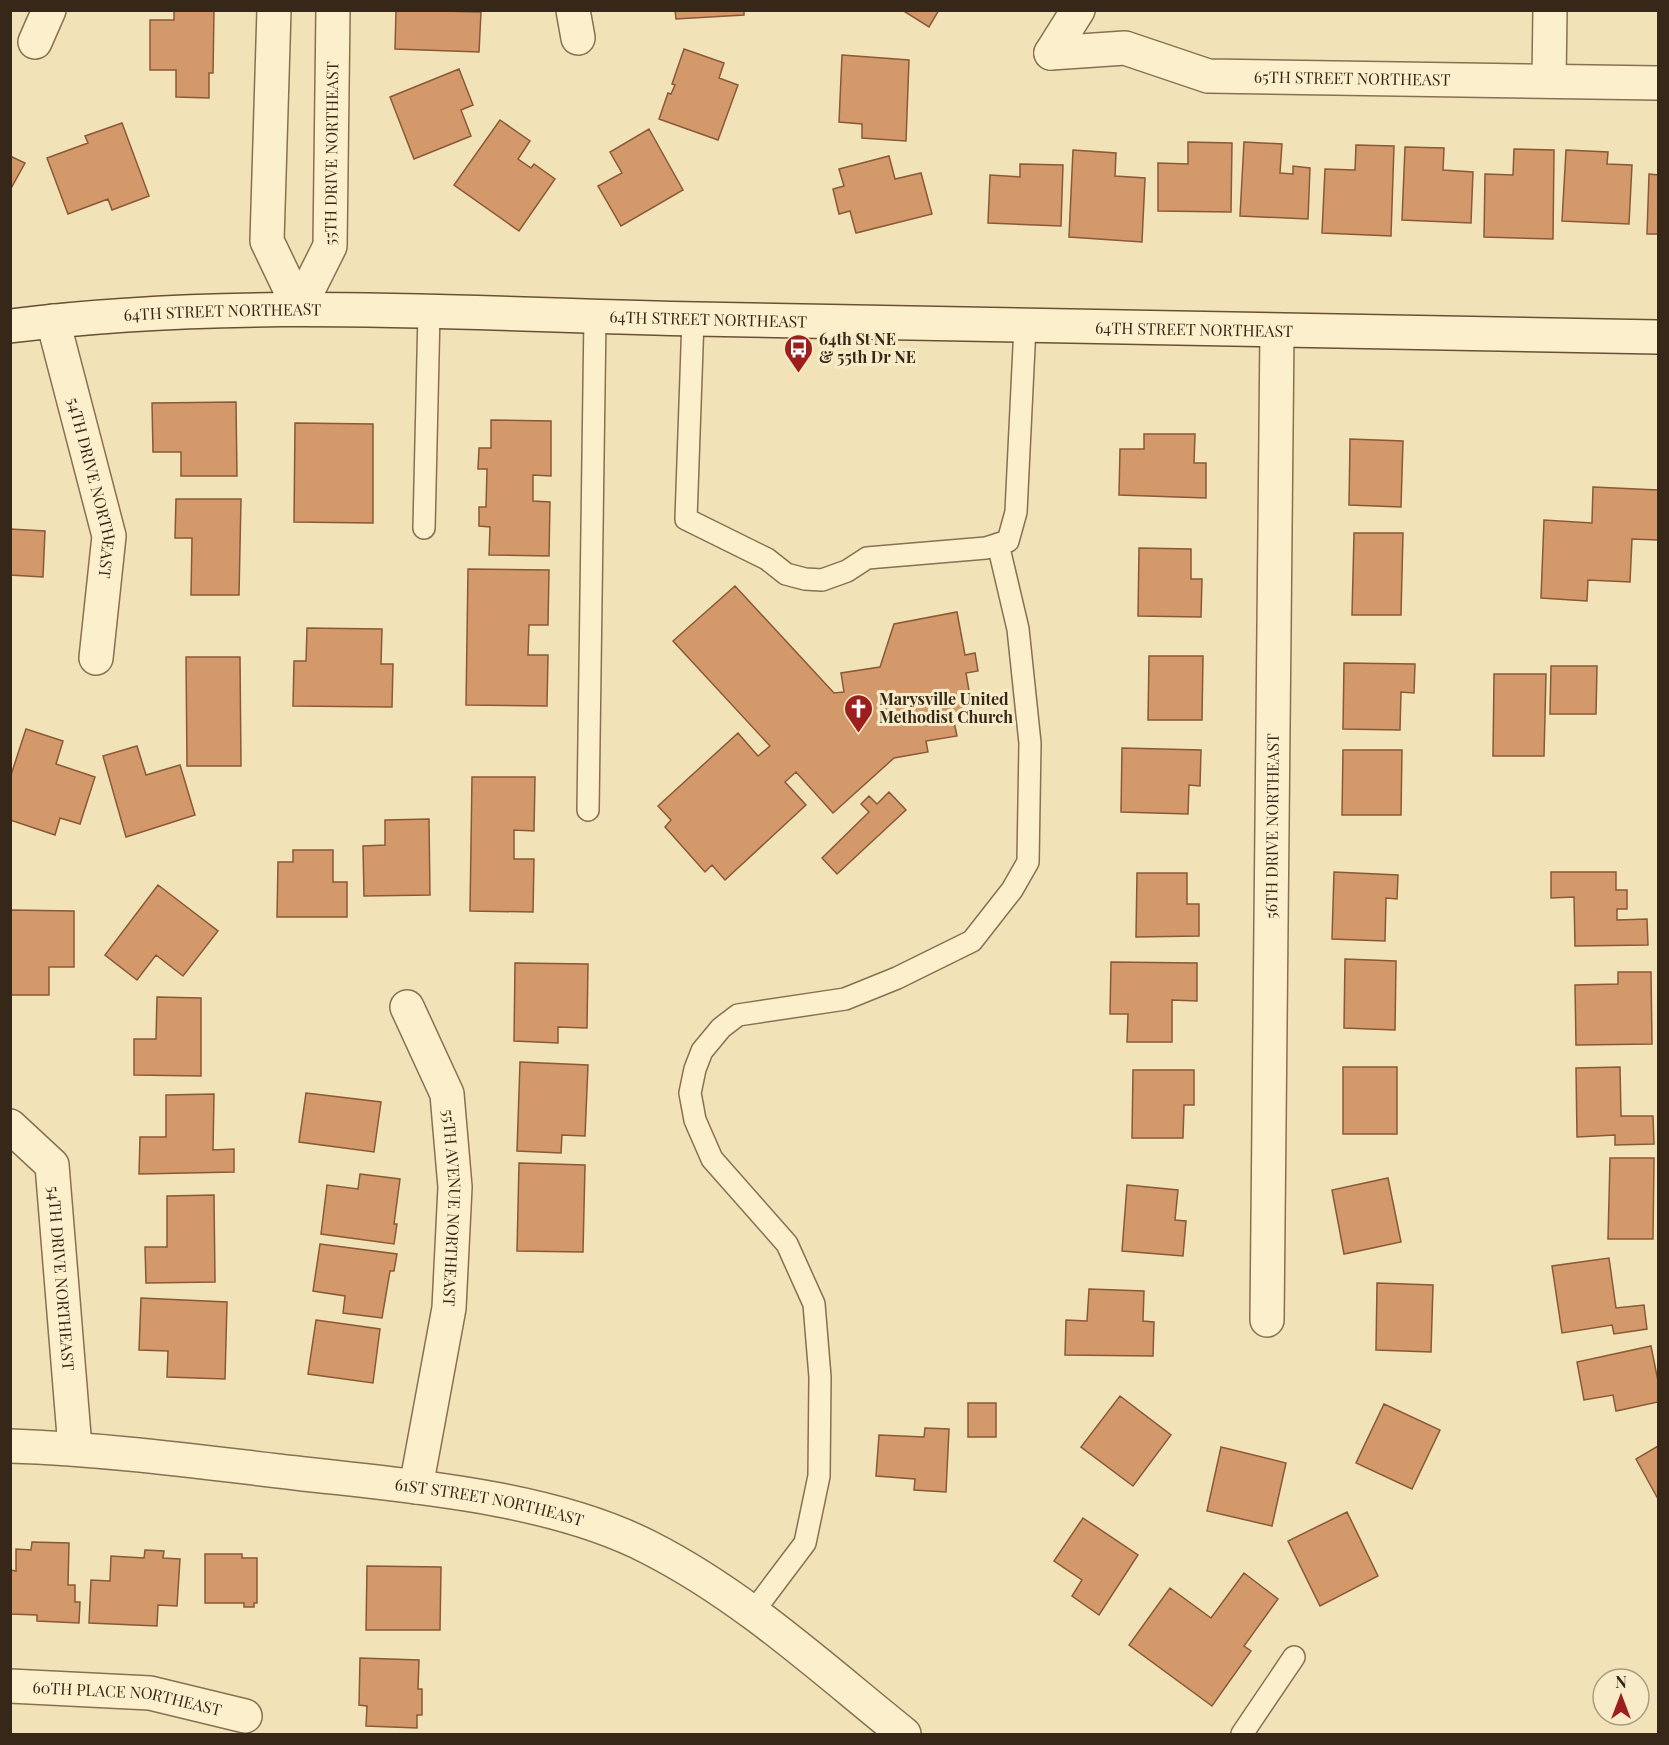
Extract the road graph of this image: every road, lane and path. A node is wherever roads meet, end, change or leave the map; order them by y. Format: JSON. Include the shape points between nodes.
{"nodes":[{"id":1,"x":49,"y":10,"type":"edge"},
{"id":2,"x":274,"y":10,"type":"edge"},
{"id":3,"x":333,"y":10,"type":"edge"},
{"id":4,"x":1078,"y":10,"type":"edge"},
{"id":5,"x":1550,"y":10,"type":"edge"},
{"id":6,"x":36,"y":42,"type":"dead end"},
{"id":7,"x":1549,"y":81,"type":"junction"},
{"id":8,"x":1659,"y":83,"type":"edge"},
{"id":9,"x":299,"y":308,"type":"junction"},
{"id":10,"x":429,"y":313,"type":"junction"},
{"id":11,"x":595,"y":317,"type":"junction"},
{"id":12,"x":693,"y":319,"type":"junction"},
{"id":13,"x":53,"y":321,"type":"junction"},
{"id":14,"x":10,"y":326,"type":"edge"},
{"id":15,"x":1025,"y":326,"type":"junction"},
{"id":16,"x":1277,"y":331,"type":"junction"},
{"id":17,"x":1659,"y":337,"type":"edge"},
{"id":18,"x":424,"y":528,"type":"dead end"},
{"id":19,"x":998,"y":544,"type":"junction"},
{"id":20,"x":96,"y":658,"type":"dead end"},
{"id":21,"x":588,"y":810,"type":"dead end"},
{"id":22,"x":407,"y":1007,"type":"dead end"},
{"id":23,"x":10,"y":1126,"type":"edge"},
{"id":24,"x":1266,"y":1320,"type":"dead end"},
{"id":25,"x":10,"y":1446,"type":"edge"},
{"id":26,"x":75,"y":1448,"type":"junction"},
{"id":27,"x":416,"y":1487,"type":"junction"},
{"id":28,"x":753,"y":1612,"type":"junction"},
{"id":29,"x":1294,"y":1657,"type":"dead end"},
{"id":30,"x":10,"y":1686,"type":"edge"},
{"id":31,"x":245,"y":1716,"type":"dead end"},
{"id":32,"x":904,"y":1734,"type":"edge"},
{"id":33,"x":1242,"y":1734,"type":"edge"}],
"edges":[{"from":1,"to":6,"type":"street"},
{"from":2,"to":9,"type":"street","via":[[267,241]]},
{"from":3,"to":9,"type":"street","name":"55TH DRIVE NORTHEAST","via":[[330,246]]},
{"from":4,"to":7,"type":"street","name":"65TH STREET NORTHEAST","via":[[1051,53],[1125,48],[1208,76]]},
{"from":5,"to":7,"type":"street"},
{"from":7,"to":8,"type":"street","name":"65TH STREET NORTHEAST"},
{"from":9,"to":10,"type":"street","name":"64TH STREET NORTHEAST"},
{"from":9,"to":13,"type":"street","name":"64TH STREET NORTHEAST"},
{"from":10,"to":11,"type":"street","name":"64TH STREET NORTHEAST"},
{"from":10,"to":18,"type":"lane"},
{"from":11,"to":12,"type":"street","name":"64TH STREET NORTHEAST"},
{"from":11,"to":21,"type":"lane"},
{"from":12,"to":15,"type":"street","name":"64TH STREET NORTHEAST"},
{"from":12,"to":19,"type":"lane","via":[[686,519],[766,559],[786,574],[805,579],[822,580],[867,558]]},
{"from":13,"to":14,"type":"street","name":"64TH STREET NORTHEAST"},
{"from":13,"to":20,"type":"street","name":"54TH DRIVE NORTHEAST","via":[[109,536]]},
{"from":15,"to":16,"type":"street","name":"64TH STREET NORTHEAST"},
{"from":15,"to":19,"type":"lane","via":[[1016,512],[1008,541]]},
{"from":16,"to":17,"type":"street","name":"64TH STREET NORTHEAST"},
{"from":16,"to":24,"type":"street","name":"56TH DRIVE NORTHEAST"},
{"from":19,"to":28,"type":"lane","via":[[1018,629],[1030,743],[1028,861],[1012,890],[972,941],[897,978],[845,999],[738,1015],[702,1051],[695,1069],[690,1093],[695,1120],[711,1159],[787,1244],[814,1304],[820,1377],[819,1476],[805,1543]]},
{"from":22,"to":27,"type":"street","name":"55TH AVENUE NORTHEAST","via":[[447,1094],[455,1186],[449,1308]]},
{"from":23,"to":26,"type":"street","name":"54TH DRIVE NORTHEAST","via":[[52,1165]]},
{"from":25,"to":26,"type":"street","name":"61ST STREET NORTHEAST"},
{"from":26,"to":27,"type":"street","name":"61ST STREET NORTHEAST"},
{"from":27,"to":28,"type":"street","name":"61ST STREET NORTHEAST","via":[[487,1498],[583,1521],[650,1548]]},
{"from":28,"to":32,"type":"street","name":"61ST STREET NORTHEAST"},
{"from":29,"to":33,"type":"lane"},
{"from":30,"to":31,"type":"street","name":"60TH PLACE NORTHEAST","via":[[150,1693]]}]}
